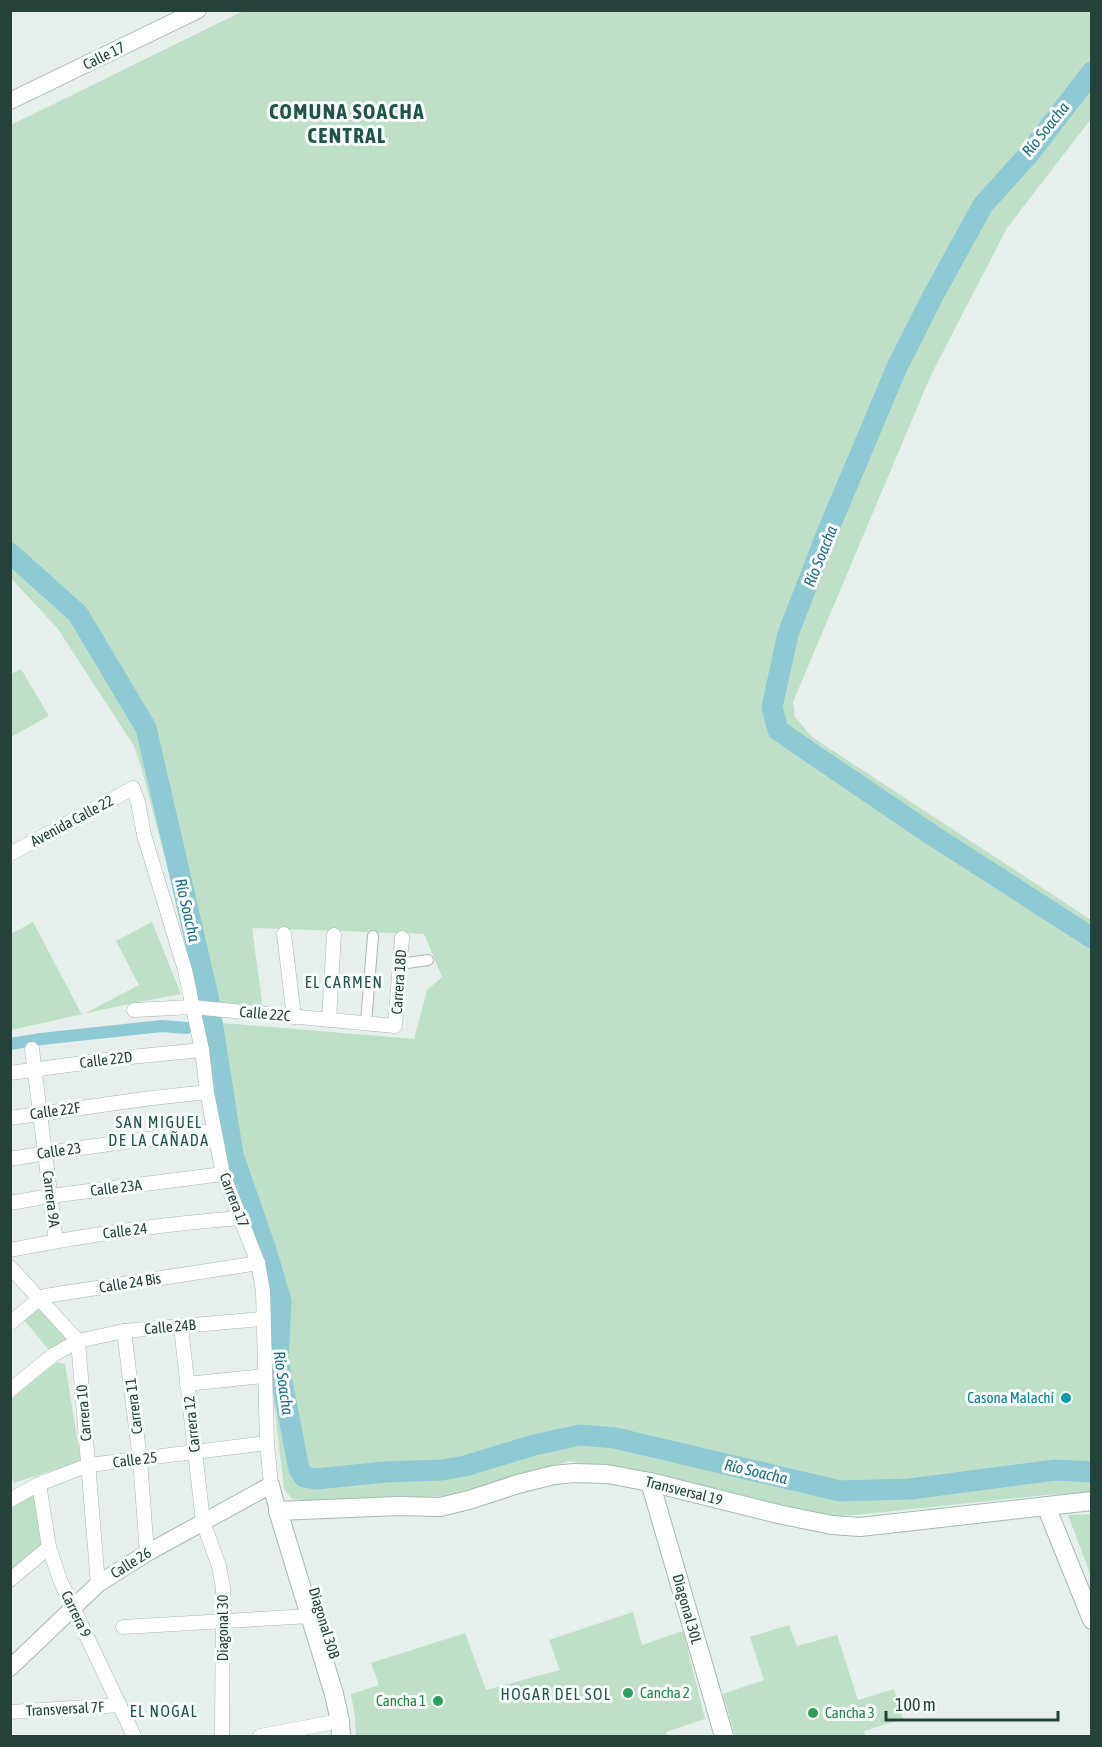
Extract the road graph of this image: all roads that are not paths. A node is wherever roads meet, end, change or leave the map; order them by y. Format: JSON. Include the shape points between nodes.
{"nodes":[{"id":1,"x":198,"y":10,"type":"edge"},
{"id":2,"x":10,"y":101,"type":"edge"},
{"id":3,"x":133,"y":788,"type":"joint"},
{"id":4,"x":10,"y":854,"type":"edge"},
{"id":5,"x":284,"y":934,"type":"dead end"},
{"id":6,"x":334,"y":935,"type":"dead end"},
{"id":7,"x":373,"y":936,"type":"dead end"},
{"id":8,"x":402,"y":938,"type":"dead end"},
{"id":9,"x":428,"y":960,"type":"dead end"},
{"id":10,"x":400,"y":964,"type":"junction"},
{"id":11,"x":197,"y":1008,"type":"junction"},
{"id":12,"x":134,"y":1010,"type":"dead end"},
{"id":13,"x":294,"y":1017,"type":"junction"},
{"id":14,"x":329,"y":1020,"type":"junction"},
{"id":15,"x":366,"y":1023,"type":"junction"},
{"id":16,"x":395,"y":1026,"type":"joint"},
{"id":17,"x":32,"y":1050,"type":"dead end"},
{"id":18,"x":202,"y":1050,"type":"junction"},
{"id":19,"x":34,"y":1069,"type":"junction"},
{"id":20,"x":10,"y":1073,"type":"edge"},
{"id":21,"x":207,"y":1092,"type":"junction"},
{"id":22,"x":40,"y":1113,"type":"junction"},
{"id":23,"x":10,"y":1118,"type":"edge"},
{"id":24,"x":214,"y":1131,"type":"junction"},
{"id":25,"x":45,"y":1153,"type":"junction"},
{"id":26,"x":10,"y":1159,"type":"edge"},
{"id":27,"x":223,"y":1174,"type":"junction"},
{"id":28,"x":50,"y":1196,"type":"junction"},
{"id":29,"x":10,"y":1203,"type":"edge"},
{"id":30,"x":240,"y":1218,"type":"junction"},
{"id":31,"x":56,"y":1241,"type":"junction"},
{"id":32,"x":10,"y":1250,"type":"edge"},
{"id":33,"x":258,"y":1263,"type":"junction"},
{"id":34,"x":10,"y":1267,"type":"edge"},
{"id":35,"x":39,"y":1299,"type":"junction"},
{"id":36,"x":262,"y":1319,"type":"junction"},
{"id":37,"x":10,"y":1323,"type":"edge"},
{"id":38,"x":181,"y":1327,"type":"junction"},
{"id":39,"x":124,"y":1331,"type":"junction"},
{"id":40,"x":78,"y":1341,"type":"junction"},
{"id":41,"x":264,"y":1376,"type":"junction"},
{"id":42,"x":187,"y":1384,"type":"junction"},
{"id":43,"x":10,"y":1390,"type":"edge"},
{"id":44,"x":267,"y":1443,"type":"junction"},
{"id":45,"x":195,"y":1452,"type":"junction"},
{"id":46,"x":140,"y":1460,"type":"junction"},
{"id":47,"x":89,"y":1465,"type":"junction"},
{"id":48,"x":650,"y":1482,"type":"junction"},
{"id":49,"x":39,"y":1484,"type":"junction"},
{"id":50,"x":271,"y":1485,"type":"junction"},
{"id":51,"x":11,"y":1496,"type":"edge"},
{"id":52,"x":1092,"y":1501,"type":"edge"},
{"id":53,"x":1046,"y":1506,"type":"junction"},
{"id":54,"x":284,"y":1511,"type":"junction"},
{"id":55,"x":203,"y":1522,"type":"junction"},
{"id":56,"x":49,"y":1547,"type":"junction"},
{"id":57,"x":147,"y":1553,"type":"junction"},
{"id":58,"x":10,"y":1580,"type":"edge"},
{"id":59,"x":98,"y":1584,"type":"junction"},
{"id":60,"x":72,"y":1608,"type":"junction"},
{"id":61,"x":310,"y":1616,"type":"junction"},
{"id":62,"x":1092,"y":1620,"type":"edge"},
{"id":63,"x":223,"y":1621,"type":"junction"},
{"id":64,"x":123,"y":1627,"type":"dead end"},
{"id":65,"x":10,"y":1668,"type":"edge"},
{"id":66,"x":120,"y":1705,"type":"junction"},
{"id":67,"x":10,"y":1712,"type":"edge"},
{"id":68,"x":341,"y":1729,"type":"edge"},
{"id":69,"x":134,"y":1737,"type":"edge"},
{"id":70,"x":222,"y":1737,"type":"edge"},
{"id":71,"x":260,"y":1737,"type":"edge"},
{"id":72,"x":351,"y":1737,"type":"edge"},
{"id":73,"x":724,"y":1737,"type":"edge"}],
"edges":[{"from":1,"to":2,"type":"street","name":"Calle 17"},
{"from":3,"to":4,"type":"street","name":"Avenida Calle 22"},
{"from":3,"to":11,"type":"street","name":"Carrera 17"},
{"from":5,"to":13,"type":"street"},
{"from":6,"to":14,"type":"street"},
{"from":7,"to":15,"type":"street"},
{"from":8,"to":10,"type":"street","name":"Carrera 18D"},
{"from":9,"to":10,"type":"street"},
{"from":10,"to":16,"type":"street","name":"Carrera 18D"},
{"from":11,"to":12,"type":"street","name":"Calle 22C"},
{"from":11,"to":13,"type":"street","name":"Calle 22C"},
{"from":11,"to":18,"type":"street","name":"Carrera 17"},
{"from":13,"to":14,"type":"street","name":"Calle 22C"},
{"from":14,"to":15,"type":"street","name":"Calle 22C"},
{"from":15,"to":16,"type":"street","name":"Calle 22C"},
{"from":17,"to":19,"type":"street","name":"Carrera 9A"},
{"from":18,"to":19,"type":"street","name":"Calle 22D"},
{"from":18,"to":21,"type":"street","name":"Carrera 17"},
{"from":19,"to":20,"type":"street","name":"Calle 22D"},
{"from":19,"to":22,"type":"street","name":"Carrera 9A"},
{"from":21,"to":22,"type":"street","name":"Calle 22F"},
{"from":21,"to":24,"type":"street","name":"Carrera 17"},
{"from":22,"to":23,"type":"street","name":"Calle 22F"},
{"from":22,"to":25,"type":"street","name":"Carrera 9A"},
{"from":24,"to":25,"type":"street","name":"Calle 23"},
{"from":24,"to":27,"type":"street","name":"Carrera 17"},
{"from":25,"to":26,"type":"street","name":"Calle 23"},
{"from":25,"to":28,"type":"street","name":"Carrera 9A"},
{"from":27,"to":28,"type":"street","name":"Calle 23A"},
{"from":27,"to":30,"type":"street","name":"Carrera 17"},
{"from":28,"to":29,"type":"street","name":"Calle 23A"},
{"from":28,"to":31,"type":"street","name":"Carrera 9A"},
{"from":30,"to":31,"type":"street","name":"Calle 24"},
{"from":30,"to":33,"type":"street","name":"Carrera 17"},
{"from":31,"to":32,"type":"street","name":"Calle 24"},
{"from":33,"to":35,"type":"street","name":"Calle 24 Bis"},
{"from":33,"to":36,"type":"street","name":"Carrera 17"},
{"from":34,"to":35,"type":"street"},
{"from":35,"to":37,"type":"street","name":"Calle 24 Bis"},
{"from":35,"to":40,"type":"street"},
{"from":36,"to":38,"type":"street","name":"Calle 24B"},
{"from":36,"to":41,"type":"street","name":"Carrera 17"},
{"from":38,"to":39,"type":"street","name":"Calle 24B"},
{"from":38,"to":42,"type":"street","name":"Carrera 12"},
{"from":39,"to":40,"type":"street","name":"Calle 24B"},
{"from":39,"to":46,"type":"street","name":"Carrera 11"},
{"from":40,"to":43,"type":"street","name":"Calle 24B","via":[[53,1355]]},
{"from":40,"to":47,"type":"street","name":"Carrera 10"},
{"from":41,"to":42,"type":"street"},
{"from":41,"to":44,"type":"street","name":"Carrera 17"},
{"from":42,"to":45,"type":"street","name":"Carrera 12"},
{"from":44,"to":45,"type":"street","name":"Calle 25"},
{"from":44,"to":50,"type":"street","name":"Carrera 17"},
{"from":45,"to":46,"type":"street","name":"Calle 25"},
{"from":45,"to":55,"type":"street","name":"Carrera 12"},
{"from":46,"to":47,"type":"street","name":"Calle 25"},
{"from":46,"to":57,"type":"street","name":"Carrera 11"},
{"from":47,"to":49,"type":"street","name":"Calle 25"},
{"from":47,"to":59,"type":"street","name":"Carrera 10"},
{"from":48,"to":53,"type":"main road","name":"Transversal 19","via":[[841,1526]]},
{"from":48,"to":54,"type":"main road","name":"Transversal 19","via":[[574,1473],[518,1484],[440,1507]]},
{"from":48,"to":73,"type":"main road","name":"Diagonal 30L"},
{"from":49,"to":51,"type":"street","name":"Calle 25"},
{"from":49,"to":56,"type":"street","name":"Carrera 9"},
{"from":50,"to":54,"type":"street","name":"Carrera 17"},
{"from":50,"to":55,"type":"street","name":"Calle 26"},
{"from":52,"to":53,"type":"main road","name":"Transversal 19"},
{"from":53,"to":62,"type":"main road"},
{"from":54,"to":61,"type":"main road","name":"Diagonal 30B"},
{"from":54,"to":72,"type":"main road","name":"Diagonal 30B","via":[[347,1698]]},
{"from":55,"to":57,"type":"street","name":"Calle 26"},
{"from":55,"to":63,"type":"street","name":"Diagonal 30","via":[[219,1566]]},
{"from":56,"to":58,"type":"street"},
{"from":56,"to":60,"type":"street","name":"Carrera 9"},
{"from":57,"to":59,"type":"street","name":"Calle 26"},
{"from":59,"to":60,"type":"street","name":"Calle 26"},
{"from":60,"to":65,"type":"street","name":"Calle 26"},
{"from":60,"to":66,"type":"street","name":"Carrera 9"},
{"from":61,"to":63,"type":"street"},
{"from":61,"to":68,"type":"main road","name":"Diagonal 30B"},
{"from":63,"to":64,"type":"street"},
{"from":63,"to":70,"type":"street","name":"Diagonal 30"},
{"from":66,"to":67,"type":"street","name":"Transversal 7F"},
{"from":66,"to":69,"type":"street","name":"Carrera 9"},
{"from":68,"to":71,"type":"street"}]}
